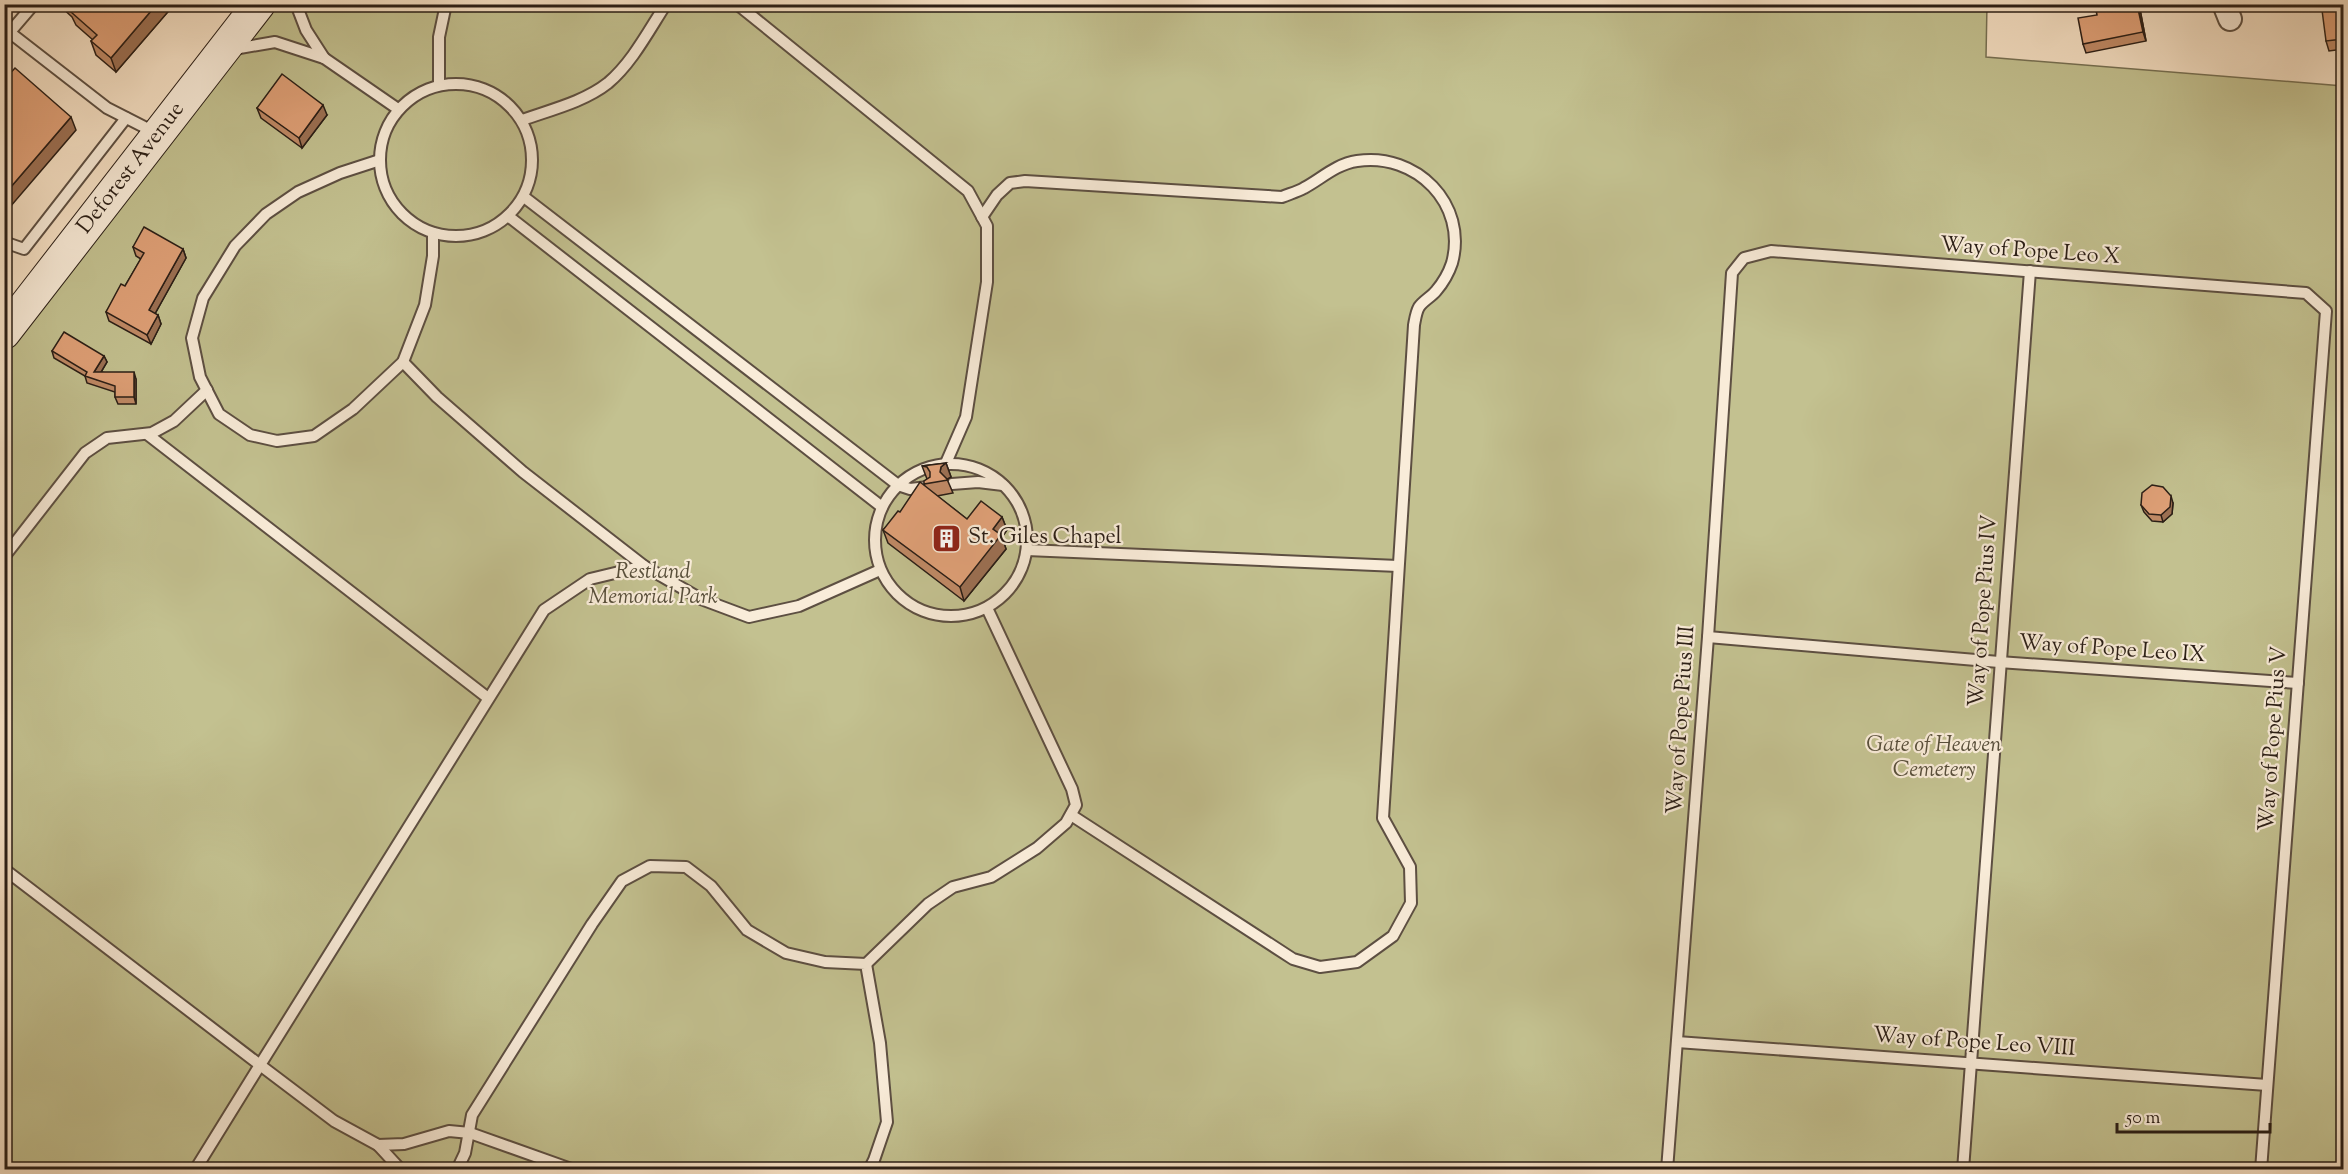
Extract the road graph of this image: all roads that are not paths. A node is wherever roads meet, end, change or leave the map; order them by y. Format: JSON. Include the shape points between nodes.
{"nodes":[{"id":1,"x":34,"y":4,"type":"edge"},
{"id":2,"x":296,"y":4,"type":"edge"},
{"id":3,"x":446,"y":4,"type":"edge"},
{"id":4,"x":666,"y":4,"type":"edge"},
{"id":5,"x":737,"y":4,"type":"edge"},
{"id":6,"x":251,"y":7,"type":"edge"},
{"id":7,"x":7,"y":30,"type":"edge"},
{"id":8,"x":224,"y":51,"type":"junction"},
{"id":9,"x":324,"y":57,"type":"junction"},
{"id":10,"x":439,"y":84,"type":"junction"},
{"id":11,"x":398,"y":109,"type":"junction"},
{"id":12,"x":126,"y":118,"type":"junction"},
{"id":13,"x":522,"y":120,"type":"junction"},
{"id":14,"x":159,"y":135,"type":"junction"},
{"id":15,"x":380,"y":160,"type":"junction"},
{"id":16,"x":524,"y":197,"type":"junction"},
{"id":17,"x":508,"y":216,"type":"junction"},
{"id":18,"x":982,"y":216,"type":"junction"},
{"id":19,"x":433,"y":232,"type":"junction"},
{"id":20,"x":4,"y":242,"type":"edge"},
{"id":21,"x":2030,"y":272,"type":"junction"},
{"id":22,"x":1732,"y":273,"type":"joint"},
{"id":23,"x":2326,"y":311,"type":"joint"},
{"id":24,"x":9,"y":318,"type":"edge"},
{"id":25,"x":403,"y":362,"type":"junction"},
{"id":26,"x":207,"y":390,"type":"junction"},
{"id":27,"x":147,"y":434,"type":"junction"},
{"id":28,"x":946,"y":463,"type":"junction"},
{"id":29,"x":952,"y":484,"type":"dead end"},
{"id":30,"x":898,"y":485,"type":"junction"},
{"id":31,"x":1003,"y":485,"type":"junction"},
{"id":32,"x":928,"y":487,"type":"edge"},
{"id":33,"x":882,"y":507,"type":"junction"},
{"id":34,"x":1027,"y":550,"type":"junction"},
{"id":35,"x":4,"y":557,"type":"edge"},
{"id":36,"x":644,"y":566,"type":"junction"},
{"id":37,"x":1398,"y":566,"type":"junction"},
{"id":38,"x":880,"y":570,"type":"junction"},
{"id":39,"x":987,"y":608,"type":"junction"},
{"id":40,"x":1708,"y":637,"type":"junction"},
{"id":41,"x":1999,"y":662,"type":"junction"},
{"id":42,"x":2298,"y":683,"type":"junction"},
{"id":43,"x":489,"y":698,"type":"junction"},
{"id":44,"x":1071,"y":815,"type":"junction"},
{"id":45,"x":4,"y":868,"type":"edge"},
{"id":46,"x":866,"y":964,"type":"junction"},
{"id":47,"x":1677,"y":1042,"type":"junction"},
{"id":48,"x":1971,"y":1062,"type":"junction"},
{"id":49,"x":260,"y":1065,"type":"junction"},
{"id":50,"x":2267,"y":1085,"type":"junction"},
{"id":51,"x":470,"y":1133,"type":"junction"},
{"id":52,"x":378,"y":1145,"type":"junction"},
{"id":53,"x":195,"y":1170,"type":"edge"},
{"id":54,"x":401,"y":1170,"type":"edge"},
{"id":55,"x":457,"y":1170,"type":"edge"},
{"id":56,"x":574,"y":1170,"type":"edge"},
{"id":57,"x":868,"y":1170,"type":"edge"},
{"id":58,"x":1668,"y":1170,"type":"edge"},
{"id":59,"x":1963,"y":1170,"type":"edge"},
{"id":60,"x":2260,"y":1170,"type":"edge"}],
"edges":[{"from":1,"to":7,"type":"lane"},
{"from":2,"to":9,"type":"lane","via":[[306,30]]},
{"from":3,"to":10,"type":"lane","via":[[439,37]]},
{"from":4,"to":13,"type":"lane","via":[[625,64],[607,83],[572,102]]},
{"from":5,"to":18,"type":"lane","via":[[968,190]]},
{"from":6,"to":8,"type":"street","name":"Deforest Avenue"},
{"from":7,"to":12,"type":"lane","via":[[107,108]]},
{"from":8,"to":9,"type":"lane","via":[[275,42]]},
{"from":8,"to":14,"type":"street","name":"Deforest Avenue"},
{"from":9,"to":11,"type":"lane"},
{"from":10,"to":11,"type":"lane","via":[[416,94]]},
{"from":10,"to":13,"type":"lane","via":[[463,83],[486,88],[507,102]]},
{"from":11,"to":15,"type":"lane","via":[[385,130]]},
{"from":12,"to":14,"type":"lane"},
{"from":12,"to":20,"type":"lane","via":[[24,249]]},
{"from":13,"to":16,"type":"lane","via":[[532,145],[532,172]]},
{"from":14,"to":24,"type":"street","name":"Deforest Avenue"},
{"from":15,"to":19,"type":"lane","via":[[382,180],[393,203],[410,221]]},
{"from":15,"to":26,"type":"lane","via":[[298,192],[266,214],[235,246],[203,298],[192,338],[200,377]]},
{"from":16,"to":17,"type":"lane"},
{"from":16,"to":30,"type":"lane"},
{"from":17,"to":19,"type":"lane","via":[[473,235]]},
{"from":17,"to":33,"type":"lane"},
{"from":18,"to":28,"type":"lane","via":[[987,226],[987,282],[966,417]]},
{"from":18,"to":37,"type":"lane","via":[[1010,183],[1025,181],[1282,197],[1356,161],[1386,160],[1412,169],[1434,187],[1449,211],[1455,238],[1452,264],[1437,290],[1419,307],[1414,325]]},
{"from":19,"to":25,"type":"lane","via":[[434,256],[425,305]]},
{"from":21,"to":22,"type":"lane","name":"Way of Pope Leo X","via":[[1771,251],[1744,258]]},
{"from":21,"to":23,"type":"lane","name":"Way of Pope Leo X","via":[[2306,293]]},
{"from":21,"to":41,"type":"lane","name":"Way of Pope Pius IV"},
{"from":22,"to":40,"type":"lane","name":"Way of Pope Pius III"},
{"from":23,"to":42,"type":"lane","name":"Way of Pope Pius V"},
{"from":25,"to":26,"type":"lane","via":[[353,409],[314,436],[277,441],[250,435],[219,414]]},
{"from":25,"to":36,"type":"lane","via":[[523,472]]},
{"from":26,"to":27,"type":"lane","via":[[174,421]]},
{"from":27,"to":35,"type":"lane","via":[[107,438],[85,453]]},
{"from":27,"to":43,"type":"lane"},
{"from":28,"to":30,"type":"lane","via":[[922,468]]},
{"from":28,"to":31,"type":"lane","via":[[971,465]]},
{"from":29,"to":31,"type":"lane"},
{"from":30,"to":32,"type":"lane","via":[[910,489]]},
{"from":30,"to":33,"type":"lane"},
{"from":31,"to":34,"type":"lane","via":[[1025,518]]},
{"from":33,"to":38,"type":"lane","via":[[874,546]]},
{"from":34,"to":37,"type":"lane"},
{"from":34,"to":39,"type":"lane","via":[[1022,570],[1008,592]]},
{"from":36,"to":38,"type":"lane","via":[[701,599],[749,617],[799,606]]},
{"from":36,"to":43,"type":"lane","via":[[590,579],[544,610]]},
{"from":37,"to":44,"type":"lane","via":[[1383,818],[1410,867],[1411,903],[1393,936],[1357,962],[1320,967],[1293,959]]},
{"from":38,"to":39,"type":"lane","via":[[899,596],[936,616],[962,616]]},
{"from":39,"to":44,"type":"lane","via":[[1072,789],[1076,806]]},
{"from":40,"to":41,"type":"lane","name":"Way of Pope Leo IX"},
{"from":40,"to":47,"type":"lane","name":"Way of Pope Pius III"},
{"from":41,"to":42,"type":"lane","name":"Way of Pope Leo IX"},
{"from":41,"to":48,"type":"lane","name":"Way of Pope Pius IV"},
{"from":42,"to":50,"type":"lane","name":"Way of Pope Pius V"},
{"from":43,"to":49,"type":"lane"},
{"from":44,"to":46,"type":"lane","via":[[1036,848],[991,877],[953,887],[928,904]]},
{"from":45,"to":49,"type":"lane"},
{"from":46,"to":51,"type":"lane","via":[[825,962],[786,953],[747,930],[711,886],[686,867],[650,866],[622,881],[592,924],[472,1115]]},
{"from":46,"to":57,"type":"lane","via":[[880,1043],[887,1122]]},
{"from":47,"to":48,"type":"lane","name":"Way of Pope Leo VIII"},
{"from":47,"to":58,"type":"lane","name":"Way of Pope Pius III"},
{"from":48,"to":50,"type":"lane","name":"Way of Pope Leo VIII"},
{"from":48,"to":59,"type":"lane","name":"Way of Pope Pius IV"},
{"from":49,"to":52,"type":"lane","via":[[334,1121]]},
{"from":49,"to":53,"type":"lane"},
{"from":50,"to":60,"type":"lane","name":"Way of Pope Pius V"},
{"from":51,"to":52,"type":"lane","via":[[449,1131],[404,1144]]},
{"from":51,"to":55,"type":"lane"},
{"from":51,"to":56,"type":"lane"},
{"from":52,"to":54,"type":"lane"}]}
